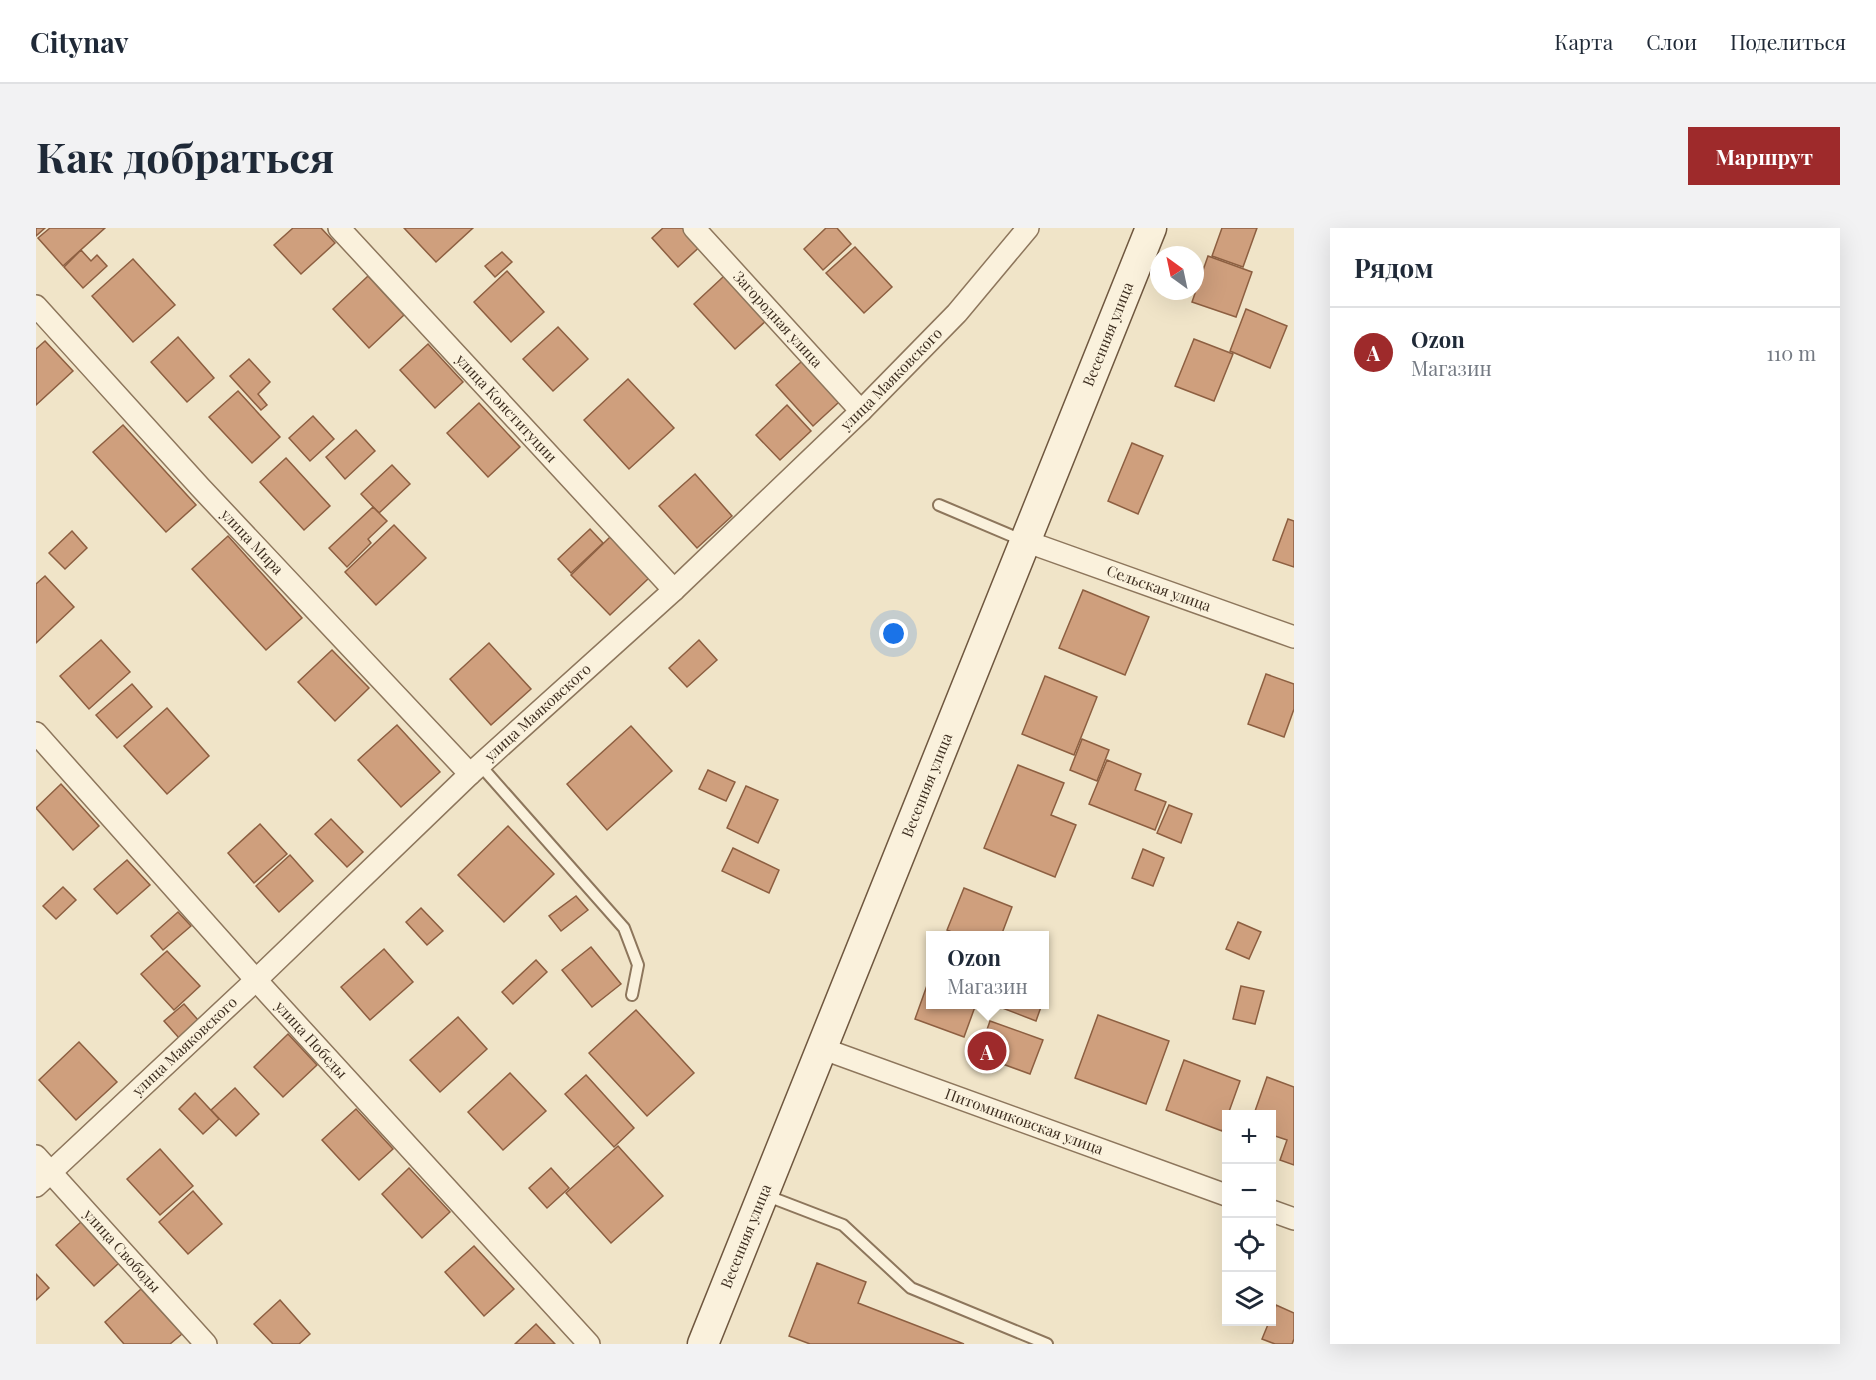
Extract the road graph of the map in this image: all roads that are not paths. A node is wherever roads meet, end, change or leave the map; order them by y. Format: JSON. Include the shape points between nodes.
{"nodes":[{"id":1,"x":339,"y":228,"type":"edge"},
{"id":2,"x":694,"y":228,"type":"edge"},
{"id":3,"x":1028,"y":228,"type":"edge"},
{"id":4,"x":1151,"y":228,"type":"edge"},
{"id":5,"x":36,"y":306,"type":"edge"},
{"id":6,"x":861,"y":411,"type":"junction"},
{"id":7,"x":939,"y":505,"type":"dead end"},
{"id":8,"x":1025,"y":541,"type":"junction"},
{"id":9,"x":674,"y":590,"type":"junction"},
{"id":10,"x":1294,"y":637,"type":"edge"},
{"id":11,"x":36,"y":733,"type":"edge"},
{"id":12,"x":475,"y":769,"type":"junction"},
{"id":13,"x":256,"y":980,"type":"junction"},
{"id":14,"x":632,"y":995,"type":"dead end"},
{"id":15,"x":821,"y":1048,"type":"junction"},
{"id":16,"x":36,"y":1156,"type":"edge"},
{"id":17,"x":43,"y":1179,"type":"edge"},
{"id":18,"x":1222,"y":1193,"type":"edge"},
{"id":19,"x":762,"y":1195,"type":"junction"},
{"id":20,"x":1276,"y":1212,"type":"edge"},
{"id":21,"x":1294,"y":1219,"type":"edge"},
{"id":22,"x":206,"y":1344,"type":"edge"},
{"id":23,"x":590,"y":1344,"type":"edge"},
{"id":24,"x":703,"y":1344,"type":"edge"},
{"id":25,"x":1047,"y":1344,"type":"edge"}],
"edges":[{"from":1,"to":9,"type":"street","name":"улица Конституции"},
{"from":2,"to":6,"type":"street","name":"Загородная улица"},
{"from":3,"to":6,"type":"street","name":"улица Маяковского","via":[[957,313]]},
{"from":4,"to":8,"type":"street","name":"Весенняя улица"},
{"from":5,"to":12,"type":"street","name":"улица Мира","via":[[200,487]]},
{"from":6,"to":9,"type":"street","name":"улица Маяковского"},
{"from":7,"to":8,"type":"lane"},
{"from":8,"to":10,"type":"street","name":"Сельская улица"},
{"from":8,"to":15,"type":"street","name":"Весенняя улица"},
{"from":9,"to":12,"type":"street","name":"улица Маяковского"},
{"from":11,"to":13,"type":"street","name":"улица Победы"},
{"from":12,"to":13,"type":"street","name":"улица Маяковского"},
{"from":12,"to":14,"type":"lane","via":[[624,928],[638,965]]},
{"from":13,"to":17,"type":"street","name":"улица Маяковского"},
{"from":13,"to":23,"type":"street","name":"улица Победы"},
{"from":15,"to":18,"type":"street","name":"Питомниковская улица"},
{"from":15,"to":19,"type":"street","name":"Весенняя улица"},
{"from":16,"to":17,"type":"street","name":"улица Свободы"},
{"from":17,"to":22,"type":"street","name":"улица Свободы"},
{"from":19,"to":24,"type":"street","name":"Весенняя улица"},
{"from":19,"to":25,"type":"lane","via":[[843,1225],[911,1288]]},
{"from":20,"to":21,"type":"street"}]}
